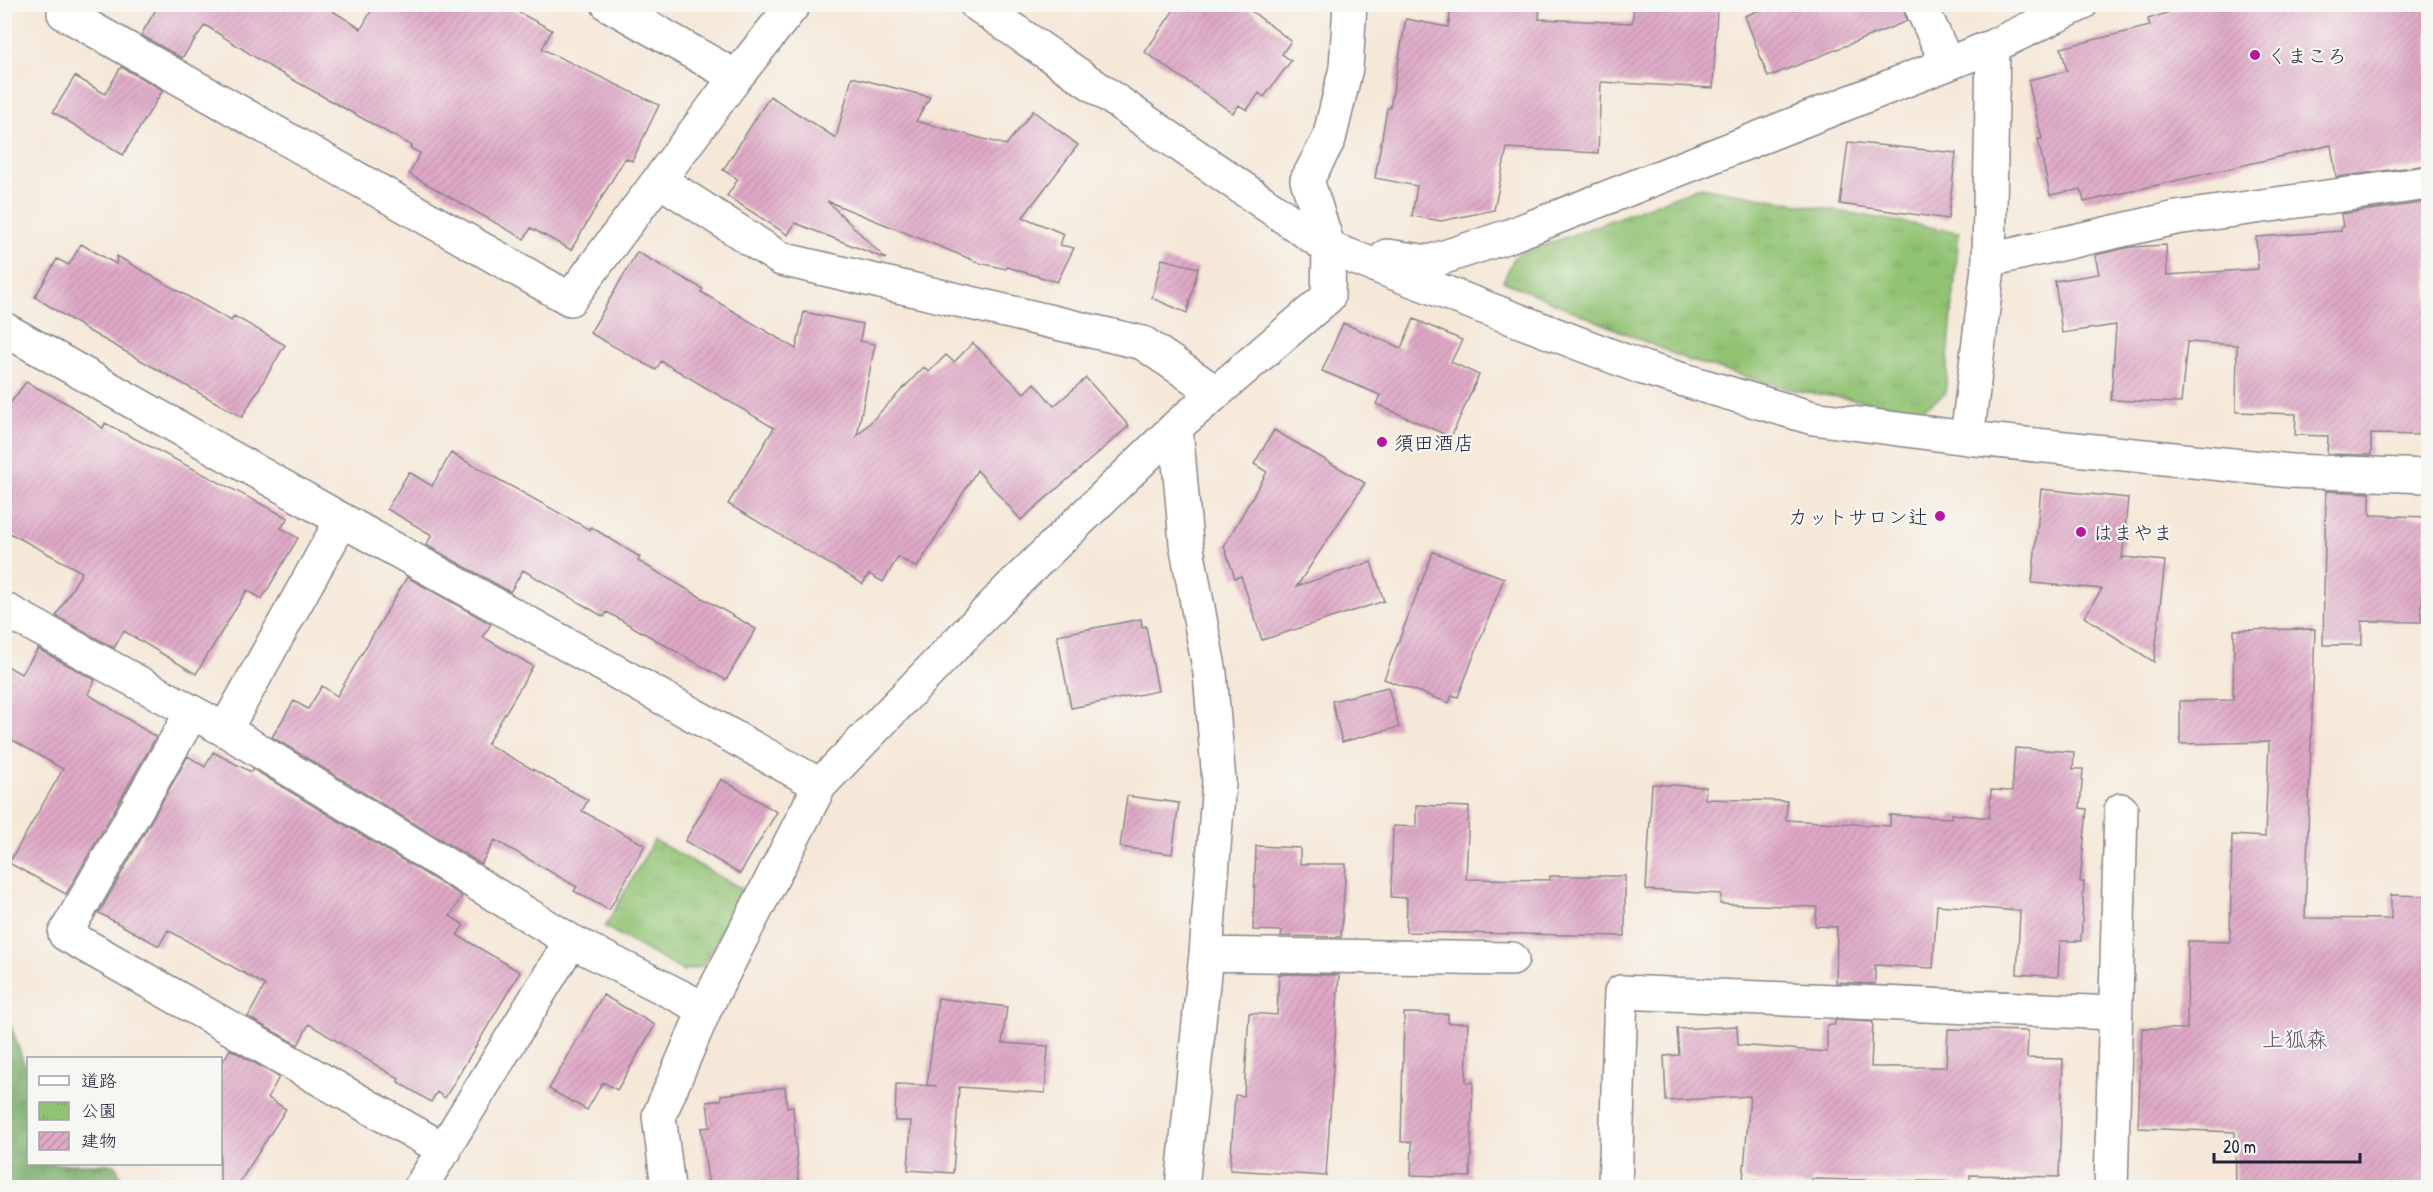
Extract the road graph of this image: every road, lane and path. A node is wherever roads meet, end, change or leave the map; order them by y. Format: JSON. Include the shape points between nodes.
{"nodes":[{"id":1,"x":69,"y":4,"type":"edge"},
{"id":2,"x":608,"y":4,"type":"edge"},
{"id":3,"x":794,"y":4,"type":"edge"},
{"id":4,"x":976,"y":4,"type":"edge"},
{"id":5,"x":1350,"y":4,"type":"edge"},
{"id":6,"x":1920,"y":4,"type":"edge"},
{"id":7,"x":2081,"y":4,"type":"edge"},
{"id":8,"x":1993,"y":46,"type":"junction"},
{"id":9,"x":1947,"y":63,"type":"junction"},
{"id":10,"x":736,"y":77,"type":"junction"},
{"id":11,"x":659,"y":180,"type":"junction"},
{"id":12,"x":2428,"y":183,"type":"edge"},
{"id":13,"x":1329,"y":248,"type":"junction"},
{"id":14,"x":1989,"y":260,"type":"junction"},
{"id":15,"x":4,"y":329,"type":"edge"},
{"id":16,"x":1215,"y":392,"type":"junction"},
{"id":17,"x":1176,"y":427,"type":"junction"},
{"id":18,"x":1967,"y":438,"type":"junction"},
{"id":19,"x":2428,"y":476,"type":"edge"},
{"id":20,"x":342,"y":520,"type":"junction"},
{"id":21,"x":4,"y":609,"type":"edge"},
{"id":22,"x":191,"y":714,"type":"junction"},
{"id":23,"x":225,"y":730,"type":"junction"},
{"id":24,"x":820,"y":785,"type":"junction"},
{"id":25,"x":2121,"y":810,"type":"dead end"},
{"id":26,"x":571,"y":941,"type":"junction"},
{"id":27,"x":1206,"y":954,"type":"junction"},
{"id":28,"x":1512,"y":959,"type":"dead end"},
{"id":29,"x":705,"y":1009,"type":"junction"},
{"id":30,"x":2114,"y":1013,"type":"junction"},
{"id":31,"x":445,"y":1150,"type":"junction"},
{"id":32,"x":420,"y":1188,"type":"edge"},
{"id":33,"x":668,"y":1188,"type":"edge"},
{"id":34,"x":1182,"y":1188,"type":"edge"},
{"id":35,"x":1616,"y":1188,"type":"edge"},
{"id":36,"x":2111,"y":1188,"type":"edge"}],
"edges":[{"from":1,"to":11,"type":"street","via":[[64,13],[570,298]]},
{"from":2,"to":10,"type":"street"},
{"from":3,"to":10,"type":"street"},
{"from":4,"to":13,"type":"street"},
{"from":5,"to":13,"type":"street","via":[[1346,68],[1329,139],[1307,180]]},
{"from":6,"to":9,"type":"street"},
{"from":7,"to":8,"type":"street"},
{"from":8,"to":9,"type":"street"},
{"from":8,"to":14,"type":"street"},
{"from":9,"to":13,"type":"street","via":[[1509,236],[1430,262]]},
{"from":10,"to":11,"type":"street"},
{"from":11,"to":16,"type":"street","via":[[781,259],[1143,344]]},
{"from":12,"to":14,"type":"street","via":[[2176,218]]},
{"from":13,"to":16,"type":"street","via":[[1328,297]]},
{"from":13,"to":18,"type":"street","via":[[1643,368],[1813,418]]},
{"from":14,"to":18,"type":"street"},
{"from":15,"to":20,"type":"street"},
{"from":16,"to":17,"type":"street"},
{"from":17,"to":24,"type":"street","via":[[1010,588]]},
{"from":17,"to":27,"type":"street","via":[[1186,543],[1210,673],[1220,781]]},
{"from":18,"to":19,"type":"street","via":[[2291,471]]},
{"from":20,"to":23,"type":"street"},
{"from":20,"to":24,"type":"street"},
{"from":21,"to":22,"type":"street"},
{"from":22,"to":23,"type":"street"},
{"from":22,"to":31,"type":"street","via":[[65,934]]},
{"from":23,"to":26,"type":"street"},
{"from":24,"to":29,"type":"street"},
{"from":25,"to":30,"type":"street"},
{"from":26,"to":29,"type":"street"},
{"from":26,"to":31,"type":"street"},
{"from":27,"to":28,"type":"street"},
{"from":27,"to":34,"type":"street"},
{"from":29,"to":33,"type":"street","via":[[659,1116]]},
{"from":30,"to":35,"type":"street","via":[[1621,992]]},
{"from":30,"to":36,"type":"street"},
{"from":31,"to":32,"type":"street"}]}
